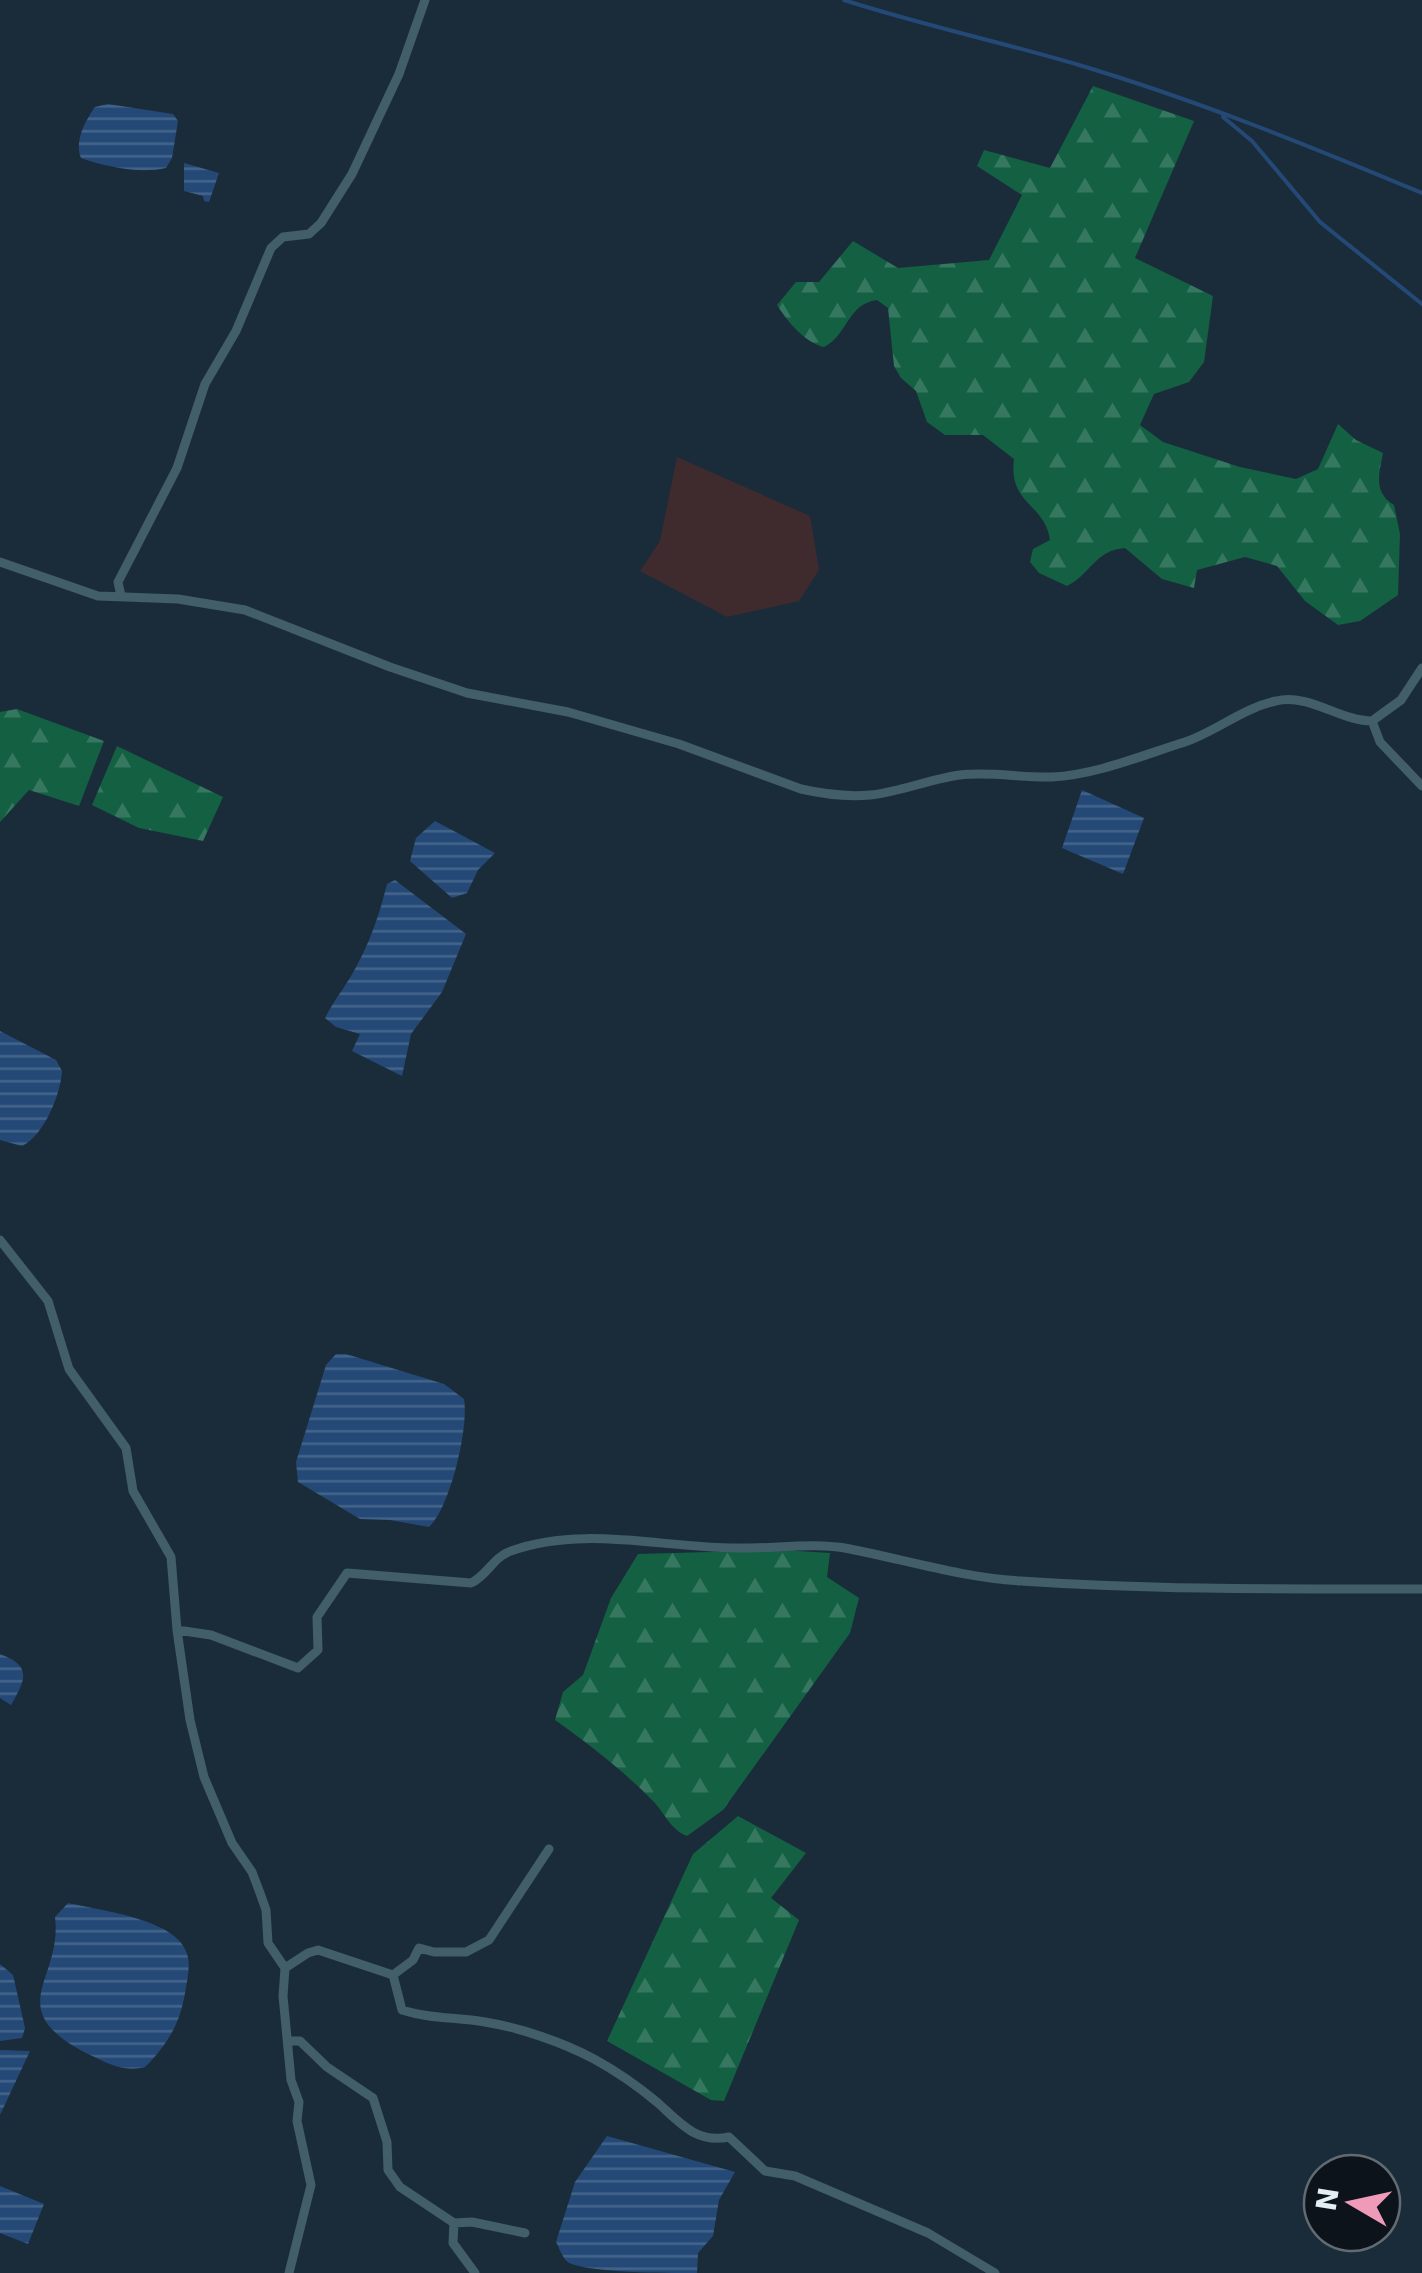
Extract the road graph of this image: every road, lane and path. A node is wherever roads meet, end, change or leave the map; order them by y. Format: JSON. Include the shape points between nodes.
{"nodes":[{"id":1,"x":425,"y":0,"type":"edge"},
{"id":2,"x":0,"y":562,"type":"edge"},
{"id":3,"x":121,"y":596,"type":"junction"},
{"id":4,"x":1422,"y":668,"type":"edge"},
{"id":5,"x":1372,"y":720,"type":"junction"},
{"id":6,"x":1422,"y":786,"type":"edge"},
{"id":7,"x":0,"y":1240,"type":"edge"},
{"id":8,"x":1422,"y":1589,"type":"edge"},
{"id":9,"x":177,"y":1630,"type":"junction"},
{"id":10,"x":549,"y":1850,"type":"dead end"},
{"id":11,"x":285,"y":1968,"type":"junction"},
{"id":12,"x":392,"y":1975,"type":"junction"},
{"id":13,"x":288,"y":2041,"type":"junction"},
{"id":14,"x":454,"y":2222,"type":"junction"},
{"id":15,"x":525,"y":2233,"type":"dead end"},
{"id":16,"x":289,"y":2273,"type":"edge"},
{"id":17,"x":474,"y":2273,"type":"edge"},
{"id":18,"x":995,"y":2273,"type":"edge"}],
"edges":[{"from":1,"to":3,"type":"street","via":[[352,174],[309,234],[283,237],[271,248],[205,384],[170,483],[118,582]]},
{"from":2,"to":3,"type":"street","via":[[98,596]]},
{"from":3,"to":5,"type":"street","via":[[245,610],[467,693],[568,712],[822,793],[870,795],[960,775],[1080,773],[1190,740],[1280,700]]},
{"from":4,"to":5,"type":"street","via":[[1401,700]]},
{"from":5,"to":6,"type":"street","via":[[1380,742]]},
{"from":7,"to":9,"type":"street","via":[[48,1301],[69,1369],[126,1448],[134,1491],[170,1557]]},
{"from":8,"to":9,"type":"street","via":[[1017,1581],[848,1549],[587,1540],[508,1551],[471,1583],[346,1573],[317,1616],[318,1650],[298,1668],[210,1635]]},
{"from":9,"to":11,"type":"street","via":[[204,1778],[260,1893],[268,1943]]},
{"from":10,"to":12,"type":"street","via":[[490,1940],[466,1952],[420,1948]]},
{"from":11,"to":12,"type":"street","via":[[318,1950]]},
{"from":11,"to":13,"type":"street"},
{"from":12,"to":18,"type":"street","via":[[402,2010],[486,2022],[594,2059],[683,2128],[714,2140],[729,2137],[765,2171],[795,2176],[928,2233]]},
{"from":13,"to":14,"type":"street","via":[[300,2041],[374,2098],[388,2170],[400,2186]]},
{"from":13,"to":16,"type":"street","via":[[311,2185]]},
{"from":14,"to":15,"type":"street"},
{"from":14,"to":17,"type":"street","via":[[452,2243]]}]}
